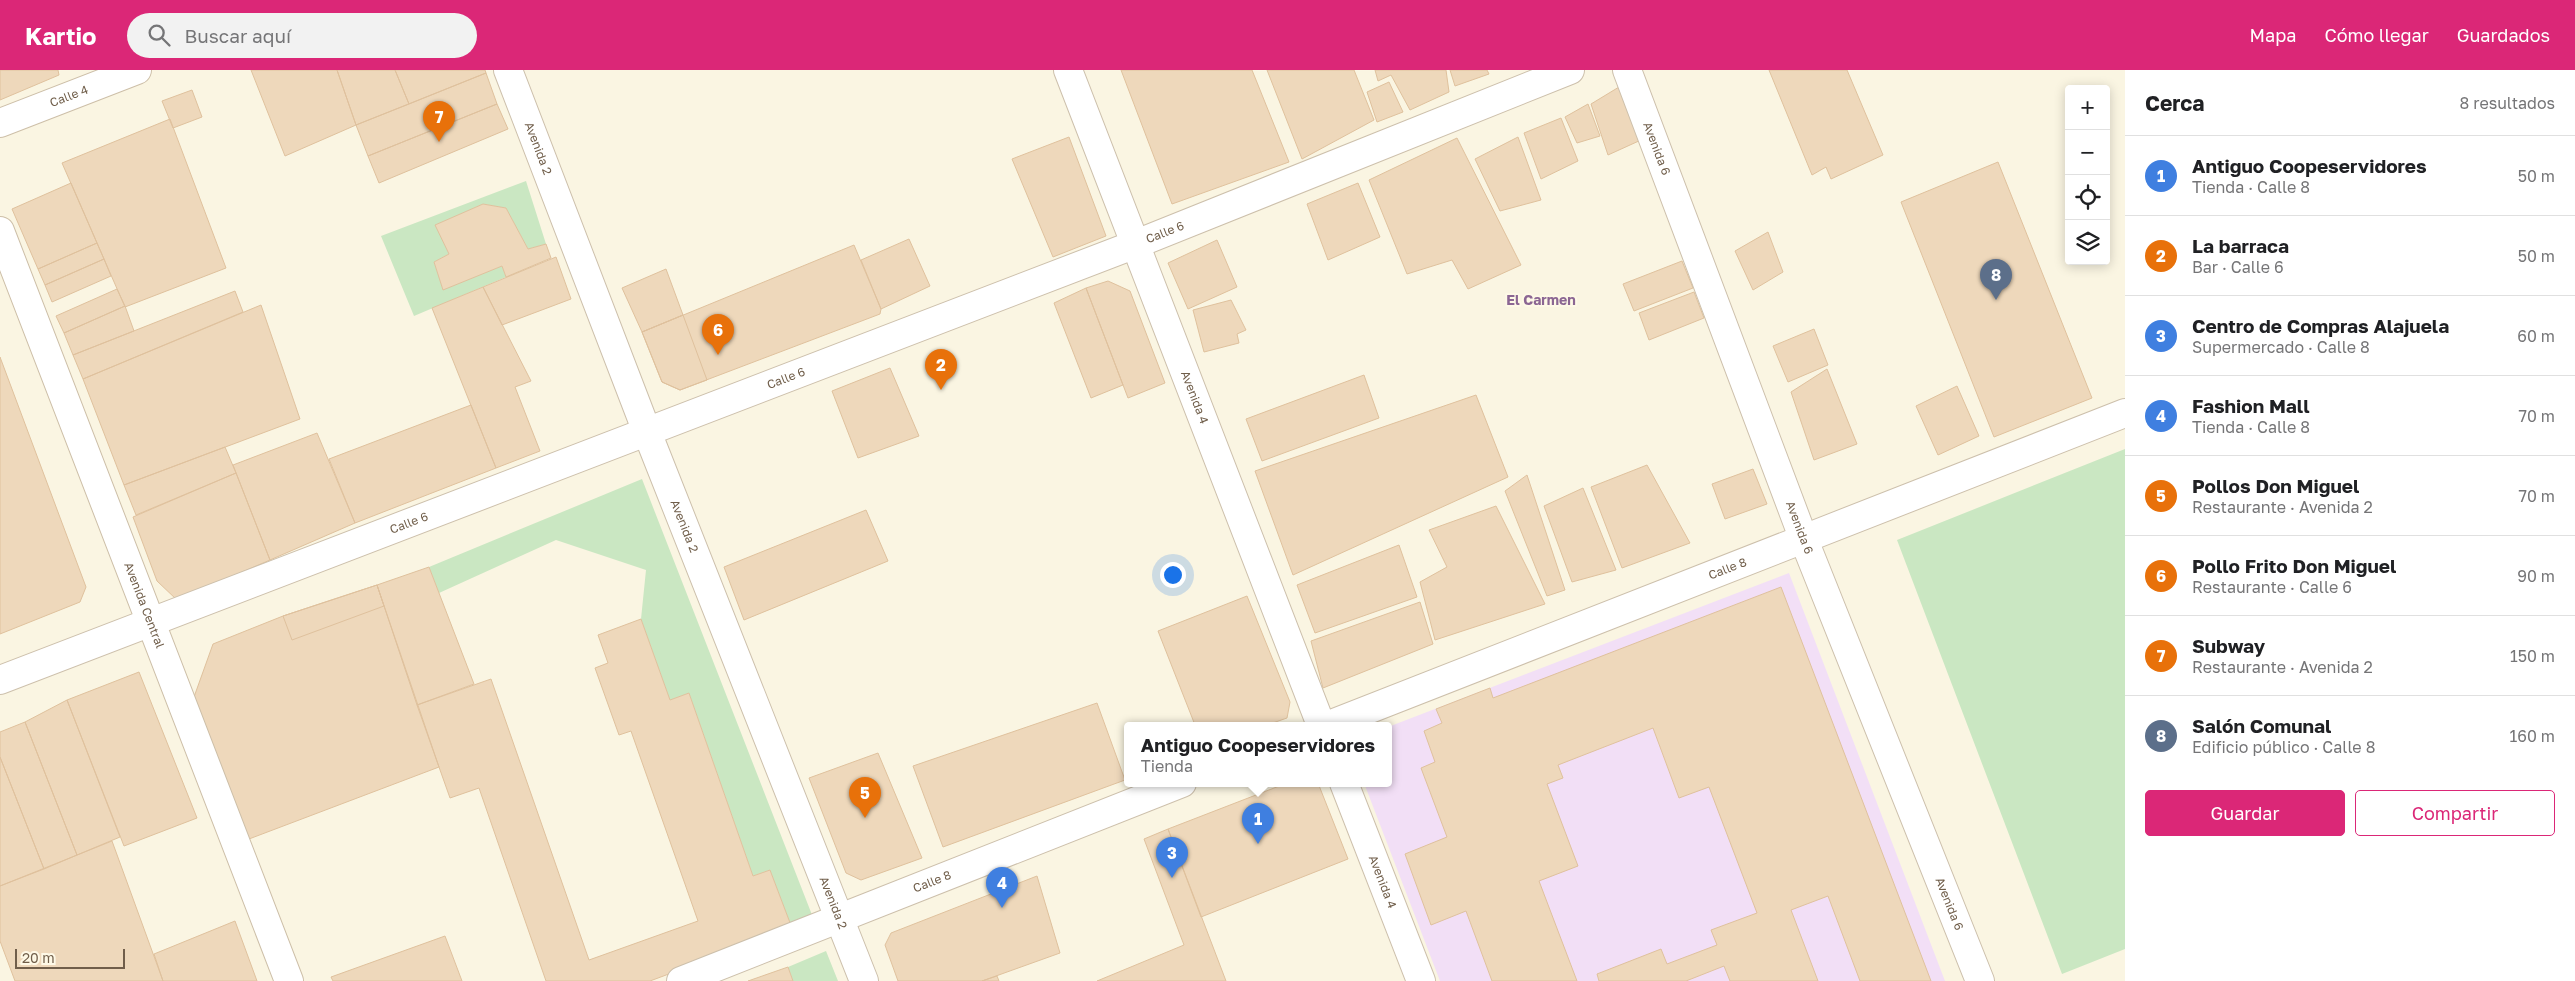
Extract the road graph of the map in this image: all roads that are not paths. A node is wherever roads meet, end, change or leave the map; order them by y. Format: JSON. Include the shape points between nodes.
{"nodes":[{"id":1,"x":137,"y":70,"type":"edge"},
{"id":2,"x":508,"y":70,"type":"edge"},
{"id":3,"x":1068,"y":70,"type":"edge"},
{"id":4,"x":1570,"y":70,"type":"edge"},
{"id":5,"x":1627,"y":70,"type":"edge"},
{"id":6,"x":0,"y":124,"type":"edge"},
{"id":7,"x":0,"y":230,"type":"edge"},
{"id":8,"x":1136,"y":244,"type":"junction"},
{"id":9,"x":2125,"y":413,"type":"edge"},
{"id":10,"x":648,"y":432,"type":"junction"},
{"id":11,"x":1804,"y":540,"type":"junction"},
{"id":12,"x":150,"y":621,"type":"junction"},
{"id":13,"x":0,"y":680,"type":"edge"},
{"id":14,"x":1320,"y":722,"type":"edge"},
{"id":15,"x":1337,"y":722,"type":"edge"},
{"id":16,"x":1172,"y":787,"type":"edge"},
{"id":17,"x":1346,"y":787,"type":"edge"},
{"id":18,"x":839,"y":918,"type":"junction"},
{"id":19,"x":289,"y":981,"type":"edge"},
{"id":20,"x":681,"y":981,"type":"edge"},
{"id":21,"x":864,"y":981,"type":"edge"},
{"id":22,"x":1421,"y":981,"type":"edge"},
{"id":23,"x":1980,"y":981,"type":"edge"}],
"edges":[{"from":1,"to":6,"type":"street","name":"Calle 4"},
{"from":2,"to":10,"type":"street","name":"Avenida 2"},
{"from":3,"to":8,"type":"street","name":"Avenida 4"},
{"from":4,"to":8,"type":"street","name":"Calle 6"},
{"from":5,"to":11,"type":"street","name":"Avenida 6"},
{"from":7,"to":12,"type":"street","name":"Avenida Central"},
{"from":8,"to":10,"type":"street","name":"Calle 6"},
{"from":8,"to":14,"type":"street","name":"Avenida 4"},
{"from":9,"to":11,"type":"street","name":"Calle 8"},
{"from":10,"to":12,"type":"street","name":"Calle 6"},
{"from":10,"to":18,"type":"street","name":"Avenida 2"},
{"from":11,"to":15,"type":"street","name":"Calle 8"},
{"from":11,"to":23,"type":"street","name":"Avenida 6"},
{"from":12,"to":13,"type":"street","name":"Calle 6"},
{"from":12,"to":19,"type":"street","name":"Avenida Central"},
{"from":16,"to":18,"type":"street","name":"Calle 8"},
{"from":17,"to":22,"type":"street","name":"Avenida 4"},
{"from":18,"to":20,"type":"street","name":"Calle 8"},
{"from":18,"to":21,"type":"street","name":"Avenida 2"}]}
